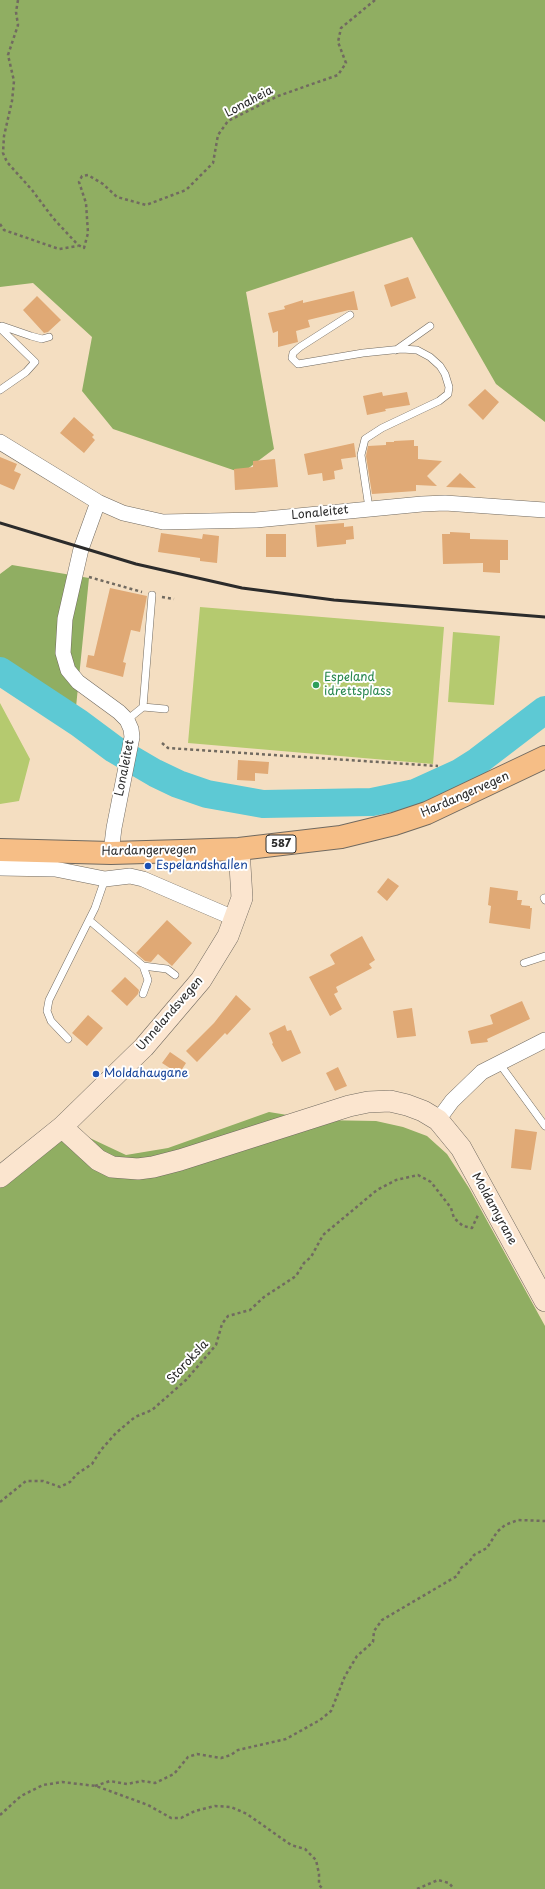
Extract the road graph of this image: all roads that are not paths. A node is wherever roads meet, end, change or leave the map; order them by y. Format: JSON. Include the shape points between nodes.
{"nodes":[{"id":1,"x":350,"y":315,"type":"dead end"},
{"id":2,"x":430,"y":326,"type":"dead end"},
{"id":3,"x":49,"y":337,"type":"dead end"},
{"id":4,"x":395,"y":350,"type":"junction"},
{"id":5,"x":0,"y":390,"type":"edge"},
{"id":6,"x":0,"y":442,"type":"edge"},
{"id":7,"x":98,"y":502,"type":"junction"},
{"id":8,"x":369,"y":508,"type":"junction"},
{"id":9,"x":545,"y":510,"type":"edge"},
{"id":10,"x":152,"y":595,"type":"road end"},
{"id":11,"x":143,"y":707,"type":"junction"},
{"id":12,"x":165,"y":709,"type":"dead end"},
{"id":13,"x":127,"y":720,"type":"junction"},
{"id":14,"x":545,"y":757,"type":"edge"},
{"id":15,"x":239,"y":848,"type":"junction"},
{"id":16,"x":0,"y":850,"type":"edge"},
{"id":17,"x":111,"y":852,"type":"junction"},
{"id":18,"x":0,"y":868,"type":"edge"},
{"id":19,"x":105,"y":879,"type":"junction"},
{"id":20,"x":236,"y":919,"type":"junction"},
{"id":21,"x":89,"y":920,"type":"junction"},
{"id":22,"x":545,"y":956,"type":"edge"},
{"id":23,"x":524,"y":963,"type":"dead end"},
{"id":24,"x":144,"y":966,"type":"junction"},
{"id":25,"x":175,"y":975,"type":"dead end"},
{"id":26,"x":143,"y":994,"type":"dead end"},
{"id":27,"x":68,"y":1039,"type":"dead end"},
{"id":28,"x":545,"y":1040,"type":"edge"},
{"id":29,"x":498,"y":1063,"type":"junction"},
{"id":30,"x":438,"y":1120,"type":"junction"},
{"id":31,"x":545,"y":1126,"type":"edge"},
{"id":32,"x":62,"y":1127,"type":"junction"},
{"id":33,"x":0,"y":1178,"type":"edge"},
{"id":34,"x":545,"y":1301,"type":"edge"}],
"edges":[{"from":1,"to":4,"type":"lane","via":[[300,347],[293,353],[292,358],[298,364]]},
{"from":2,"to":4,"type":"lane"},
{"from":3,"to":5,"type":"lane","via":[[42,339],[2,326],[3,331],[35,362],[26,372]]},
{"from":4,"to":8,"type":"lane","via":[[417,350],[430,357],[445,374],[449,387],[448,394],[365,439],[361,455]]},
{"from":6,"to":7,"type":"street","name":"Lonaleitet"},
{"from":7,"to":8,"type":"street","name":"Lonaleitet","via":[[123,513],[163,522],[256,520]]},
{"from":7,"to":13,"type":"street","via":[[81,549],[65,619],[63,653],[68,670],[78,682]]},
{"from":8,"to":9,"type":"street","name":"Lonaleitet","via":[[445,503]]},
{"from":10,"to":11,"type":"lane"},
{"from":11,"to":12,"type":"lane"},
{"from":11,"to":13,"type":"lane"},
{"from":13,"to":17,"type":"street","name":"Lonaleitet","via":[[132,737]]},
{"from":14,"to":15,"type":"main road","name":"Hardangervegen","number":"587","via":[[427,812],[394,824],[341,837]]},
{"from":15,"to":17,"type":"main road","name":"Hardangervegen","number":"587"},
{"from":15,"to":20,"type":"street","name":"Unnelandsvegen","via":[[242,898]]},
{"from":16,"to":17,"type":"main road","name":"Hardangervegen","number":"587"},
{"from":18,"to":19,"type":"street","via":[[55,869]]},
{"from":19,"to":20,"type":"street","via":[[130,876],[143,879]]},
{"from":19,"to":21,"type":"lane"},
{"from":20,"to":32,"type":"street","name":"Unnelandsvegen","via":[[219,952],[196,985],[144,1046]]},
{"from":21,"to":24,"type":"lane"},
{"from":21,"to":27,"type":"lane","via":[[49,1000],[47,1010],[51,1021]]},
{"from":22,"to":23,"type":"lane"},
{"from":24,"to":25,"type":"lane","via":[[167,969]]},
{"from":24,"to":26,"type":"lane","via":[[148,980]]},
{"from":28,"to":29,"type":"street"},
{"from":29,"to":30,"type":"street","via":[[469,1083]]},
{"from":29,"to":31,"type":"lane"},
{"from":30,"to":32,"type":"street","via":[[407,1104],[390,1101],[368,1102],[160,1166],[138,1169],[112,1167],[98,1160]]},
{"from":30,"to":34,"type":"street","name":"Moldamyrane","via":[[461,1148]]},
{"from":32,"to":33,"type":"street","name":"Unnelandsvegen"}]}
